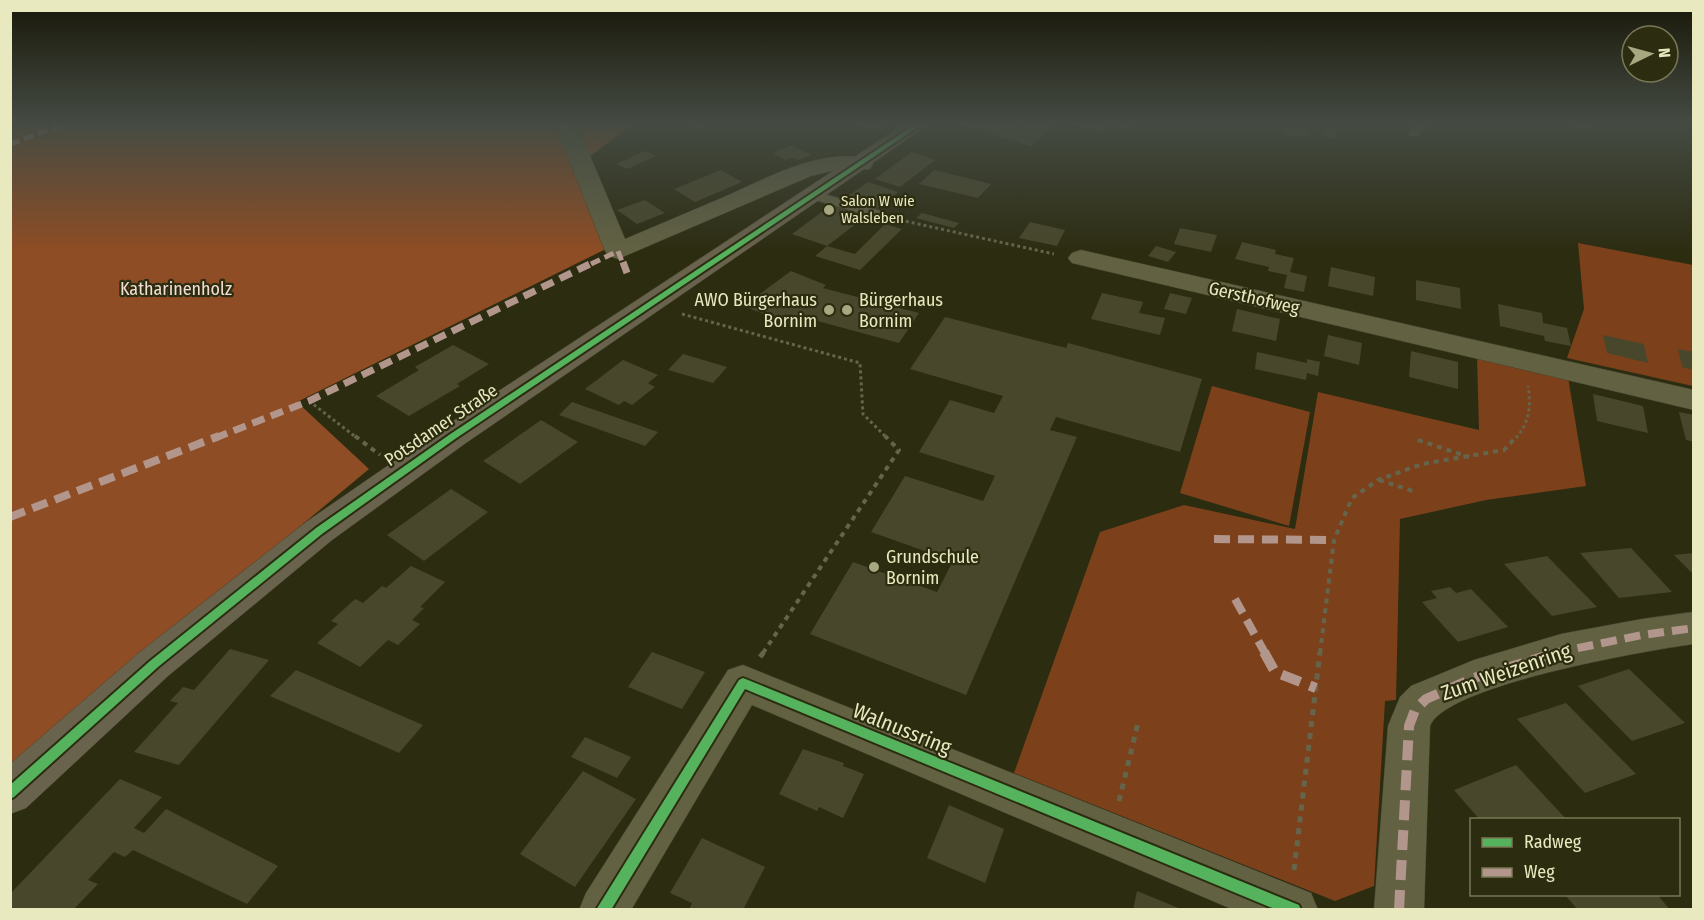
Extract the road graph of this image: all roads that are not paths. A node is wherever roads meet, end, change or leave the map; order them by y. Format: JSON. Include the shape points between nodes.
{"nodes":[{"id":1,"x":583,"y":166,"type":"edge"},
{"id":2,"x":823,"y":166,"type":"edge"},
{"id":3,"x":859,"y":166,"type":"edge"},
{"id":4,"x":814,"y":195,"type":"junction"},
{"id":5,"x":879,"y":215,"type":"road end"},
{"id":6,"x":1081,"y":258,"type":"road end"},
{"id":7,"x":1694,"y":400,"type":"edge"},
{"id":8,"x":1694,"y":628,"type":"edge"},
{"id":9,"x":10,"y":793,"type":"edge"},
{"id":10,"x":1292,"y":908,"type":"edge"},
{"id":11,"x":603,"y":909,"type":"edge"},
{"id":12,"x":1399,"y":909,"type":"edge"}],
"edges":[{"from":1,"to":2,"type":"street","via":[[618,251],[803,171]]},
{"from":3,"to":4,"type":"main road","name":"Potsdamer Straße"},
{"from":4,"to":5,"type":"lane"},
{"from":4,"to":9,"type":"main road","name":"Potsdamer Straße","via":[[401,471],[267,570],[154,664]]},
{"from":6,"to":7,"type":"street","name":"Gersthofweg"},
{"from":8,"to":12,"type":"street","name":"Zum Weizenring","via":[[1561,651],[1474,678],[1426,699],[1415,710],[1409,726]]},
{"from":10,"to":11,"type":"street","name":"Walnussring","via":[[743,683]]}]}
